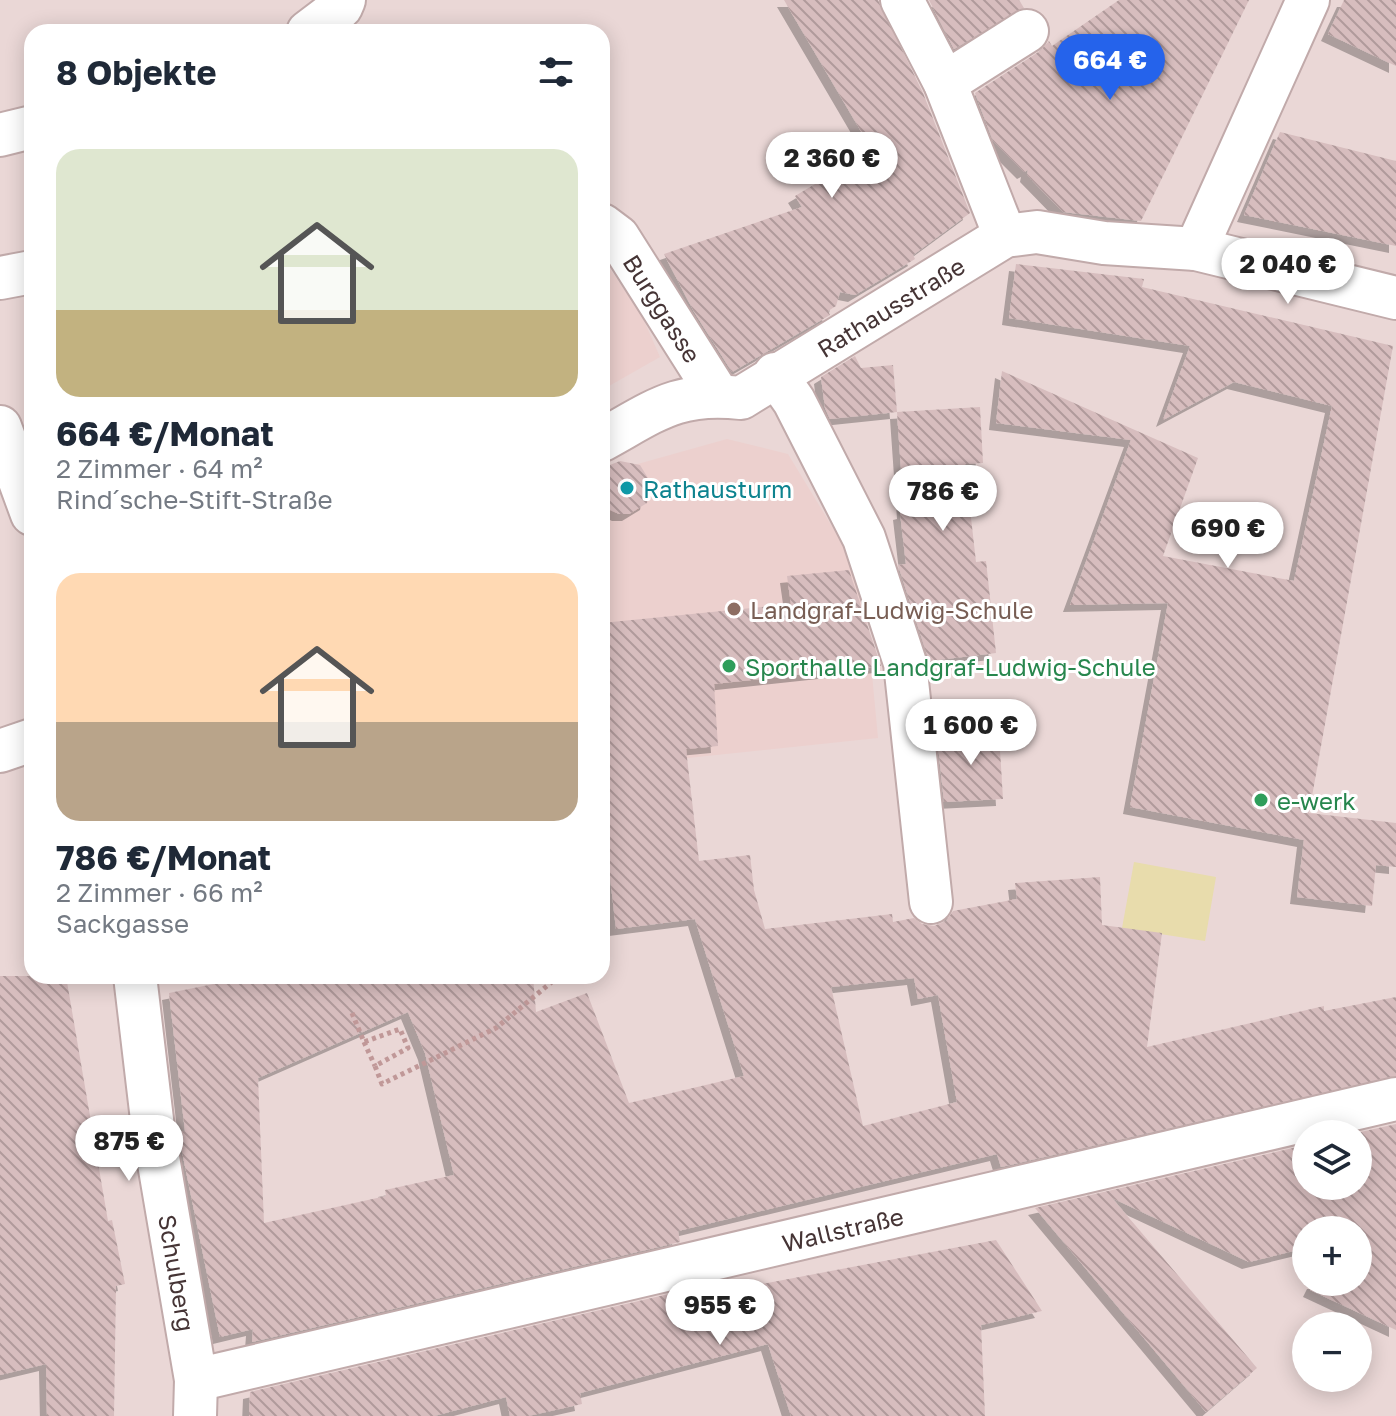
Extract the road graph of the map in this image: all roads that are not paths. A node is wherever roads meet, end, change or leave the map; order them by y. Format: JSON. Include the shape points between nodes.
{"nodes":[{"id":1,"x":902,"y":0,"type":"edge"},
{"id":2,"x":1308,"y":0,"type":"edge"},
{"id":3,"x":1027,"y":31,"type":"dead end"},
{"id":4,"x":945,"y":83,"type":"junction"},
{"id":5,"x":24,"y":129,"type":"edge"},
{"id":6,"x":0,"y":135,"type":"edge"},
{"id":7,"x":610,"y":231,"type":"edge"},
{"id":8,"x":1005,"y":236,"type":"junction"},
{"id":9,"x":1196,"y":249,"type":"junction"},
{"id":10,"x":24,"y":274,"type":"edge"},
{"id":11,"x":0,"y":278,"type":"edge"},
{"id":12,"x":1396,"y":298,"type":"edge"},
{"id":13,"x":775,"y":374,"type":"junction"},
{"id":14,"x":718,"y":395,"type":"junction"},
{"id":15,"x":0,"y":427,"type":"edge"},
{"id":16,"x":610,"y":436,"type":"edge"},
{"id":17,"x":24,"y":492,"type":"edge"},
{"id":18,"x":24,"y":743,"type":"edge"},
{"id":19,"x":0,"y":751,"type":"edge"},
{"id":20,"x":931,"y":902,"type":"dead end"},
{"id":21,"x":136,"y":984,"type":"edge"},
{"id":22,"x":1396,"y":1099,"type":"edge"},
{"id":23,"x":196,"y":1398,"type":"edge"}],
"edges":[{"from":1,"to":4,"type":"street"},
{"from":2,"to":9,"type":"street"},
{"from":3,"to":4,"type":"street"},
{"from":4,"to":8,"type":"street"},
{"from":5,"to":6,"type":"street"},
{"from":7,"to":14,"type":"street","name":"Burggasse"},
{"from":8,"to":9,"type":"street","name":"Rathausstraße","via":[[1037,232]]},
{"from":8,"to":13,"type":"street","name":"Rathausstraße"},
{"from":9,"to":12,"type":"street","name":"Rathausstraße"},
{"from":10,"to":11,"type":"street"},
{"from":13,"to":14,"type":"street","name":"Rathausstraße","via":[[741,398]]},
{"from":13,"to":20,"type":"street","via":[[864,538],[905,663]]},
{"from":14,"to":16,"type":"street","name":"Rathausstraße","via":[[677,399]]},
{"from":15,"to":17,"type":"street"},
{"from":18,"to":19,"type":"street"},
{"from":21,"to":23,"type":"street","name":"Schulberg"},
{"from":22,"to":23,"type":"street","name":"Wallstraße"}]}
